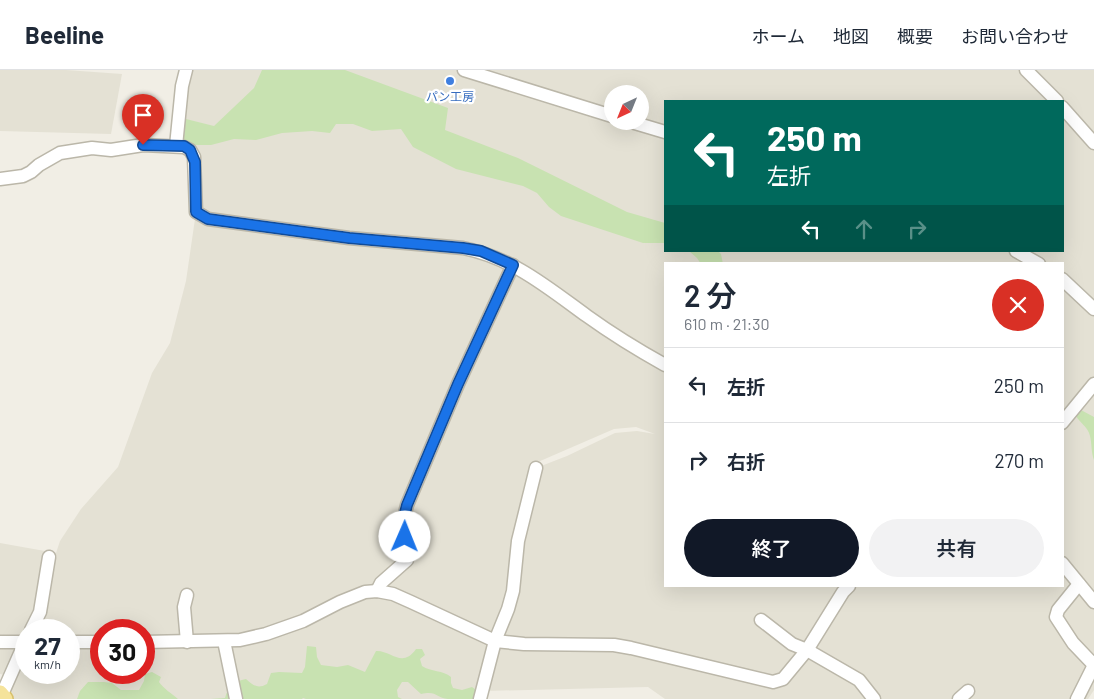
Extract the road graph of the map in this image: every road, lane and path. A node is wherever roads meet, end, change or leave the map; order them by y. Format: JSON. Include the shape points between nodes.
{"nodes":[{"id":1,"x":186,"y":70,"type":"edge"},
{"id":2,"x":464,"y":70,"type":"edge"},
{"id":3,"x":1014,"y":70,"type":"edge"},
{"id":4,"x":1026,"y":70,"type":"edge"},
{"id":5,"x":1038,"y":82,"type":"junction"},
{"id":6,"x":1056,"y":100,"type":"edge"},
{"id":7,"x":1064,"y":109,"type":"edge"},
{"id":8,"x":604,"y":114,"type":"edge"},
{"id":9,"x":649,"y":127,"type":"edge"},
{"id":10,"x":664,"y":132,"type":"edge"},
{"id":11,"x":1094,"y":143,"type":"edge"},
{"id":12,"x":176,"y":146,"type":"junction"},
{"id":13,"x":0,"y":179,"type":"edge"},
{"id":14,"x":1018,"y":252,"type":"edge"},
{"id":15,"x":1035,"y":262,"type":"edge"},
{"id":16,"x":513,"y":265,"type":"junction"},
{"id":17,"x":1064,"y":281,"type":"edge"},
{"id":18,"x":1094,"y":309,"type":"edge"},
{"id":19,"x":664,"y":364,"type":"edge"},
{"id":20,"x":1094,"y":384,"type":"edge"},
{"id":21,"x":1064,"y":421,"type":"edge"},
{"id":22,"x":536,"y":468,"type":"dead end"},
{"id":23,"x":49,"y":557,"type":"dead end"},
{"id":24,"x":1064,"y":565,"type":"edge"},
{"id":25,"x":1079,"y":584,"type":"junction"},
{"id":26,"x":848,"y":587,"type":"edge"},
{"id":27,"x":378,"y":591,"type":"junction"},
{"id":28,"x":187,"y":595,"type":"dead end"},
{"id":29,"x":1094,"y":602,"type":"edge"},
{"id":30,"x":36,"y":619,"type":"edge"},
{"id":31,"x":761,"y":620,"type":"dead end"},
{"id":32,"x":15,"y":641,"type":"edge"},
{"id":33,"x":224,"y":641,"type":"junction"},
{"id":34,"x":495,"y":641,"type":"junction"},
{"id":35,"x":0,"y":642,"type":"edge"},
{"id":36,"x":155,"y":642,"type":"edge"},
{"id":37,"x":187,"y":642,"type":"junction"},
{"id":38,"x":807,"y":650,"type":"junction"},
{"id":39,"x":1094,"y":665,"type":"edge"},
{"id":40,"x":15,"y":666,"type":"edge"},
{"id":41,"x":2,"y":696,"type":"edge"},
{"id":42,"x":236,"y":699,"type":"edge"},
{"id":43,"x":480,"y":699,"type":"edge"},
{"id":44,"x":874,"y":699,"type":"edge"},
{"id":45,"x":1077,"y":699,"type":"edge"}],
"edges":[{"from":1,"to":12,"type":"street"},
{"from":2,"to":8,"type":"street"},
{"from":3,"to":5,"type":"street"},
{"from":4,"to":5,"type":"street"},
{"from":5,"to":6,"type":"street"},
{"from":7,"to":11,"type":"street"},
{"from":9,"to":10,"type":"street"},
{"from":12,"to":13,"type":"street","via":[[134,145],[60,154],[23,176]]},
{"from":12,"to":16,"type":"street","via":[[184,146],[194,157],[196,212],[208,219],[349,238],[463,248],[481,251]]},
{"from":14,"to":15,"type":"street"},
{"from":16,"to":19,"type":"street"},
{"from":16,"to":27,"type":"street","via":[[407,505],[404,517],[407,560],[381,583]]},
{"from":17,"to":18,"type":"street"},
{"from":20,"to":21,"type":"street"},
{"from":22,"to":34,"type":"street","via":[[518,541],[513,591]]},
{"from":23,"to":30,"type":"street"},
{"from":24,"to":25,"type":"street"},
{"from":25,"to":29,"type":"street"},
{"from":25,"to":39,"type":"street","via":[[1056,617],[1073,643]]},
{"from":26,"to":38,"type":"street"},
{"from":27,"to":33,"type":"street","via":[[365,592],[266,634]]},
{"from":27,"to":34,"type":"street","via":[[393,594]]},
{"from":28,"to":37,"type":"street","via":[[184,607]]},
{"from":31,"to":38,"type":"street","via":[[792,644]]},
{"from":32,"to":35,"type":"street"},
{"from":33,"to":37,"type":"street"},
{"from":33,"to":42,"type":"street"},
{"from":34,"to":38,"type":"street","via":[[614,645],[773,682],[783,679]]},
{"from":34,"to":43,"type":"street"},
{"from":36,"to":37,"type":"street"},
{"from":38,"to":44,"type":"street","via":[[859,680]]},
{"from":39,"to":45,"type":"street"},
{"from":40,"to":41,"type":"street"}]}
